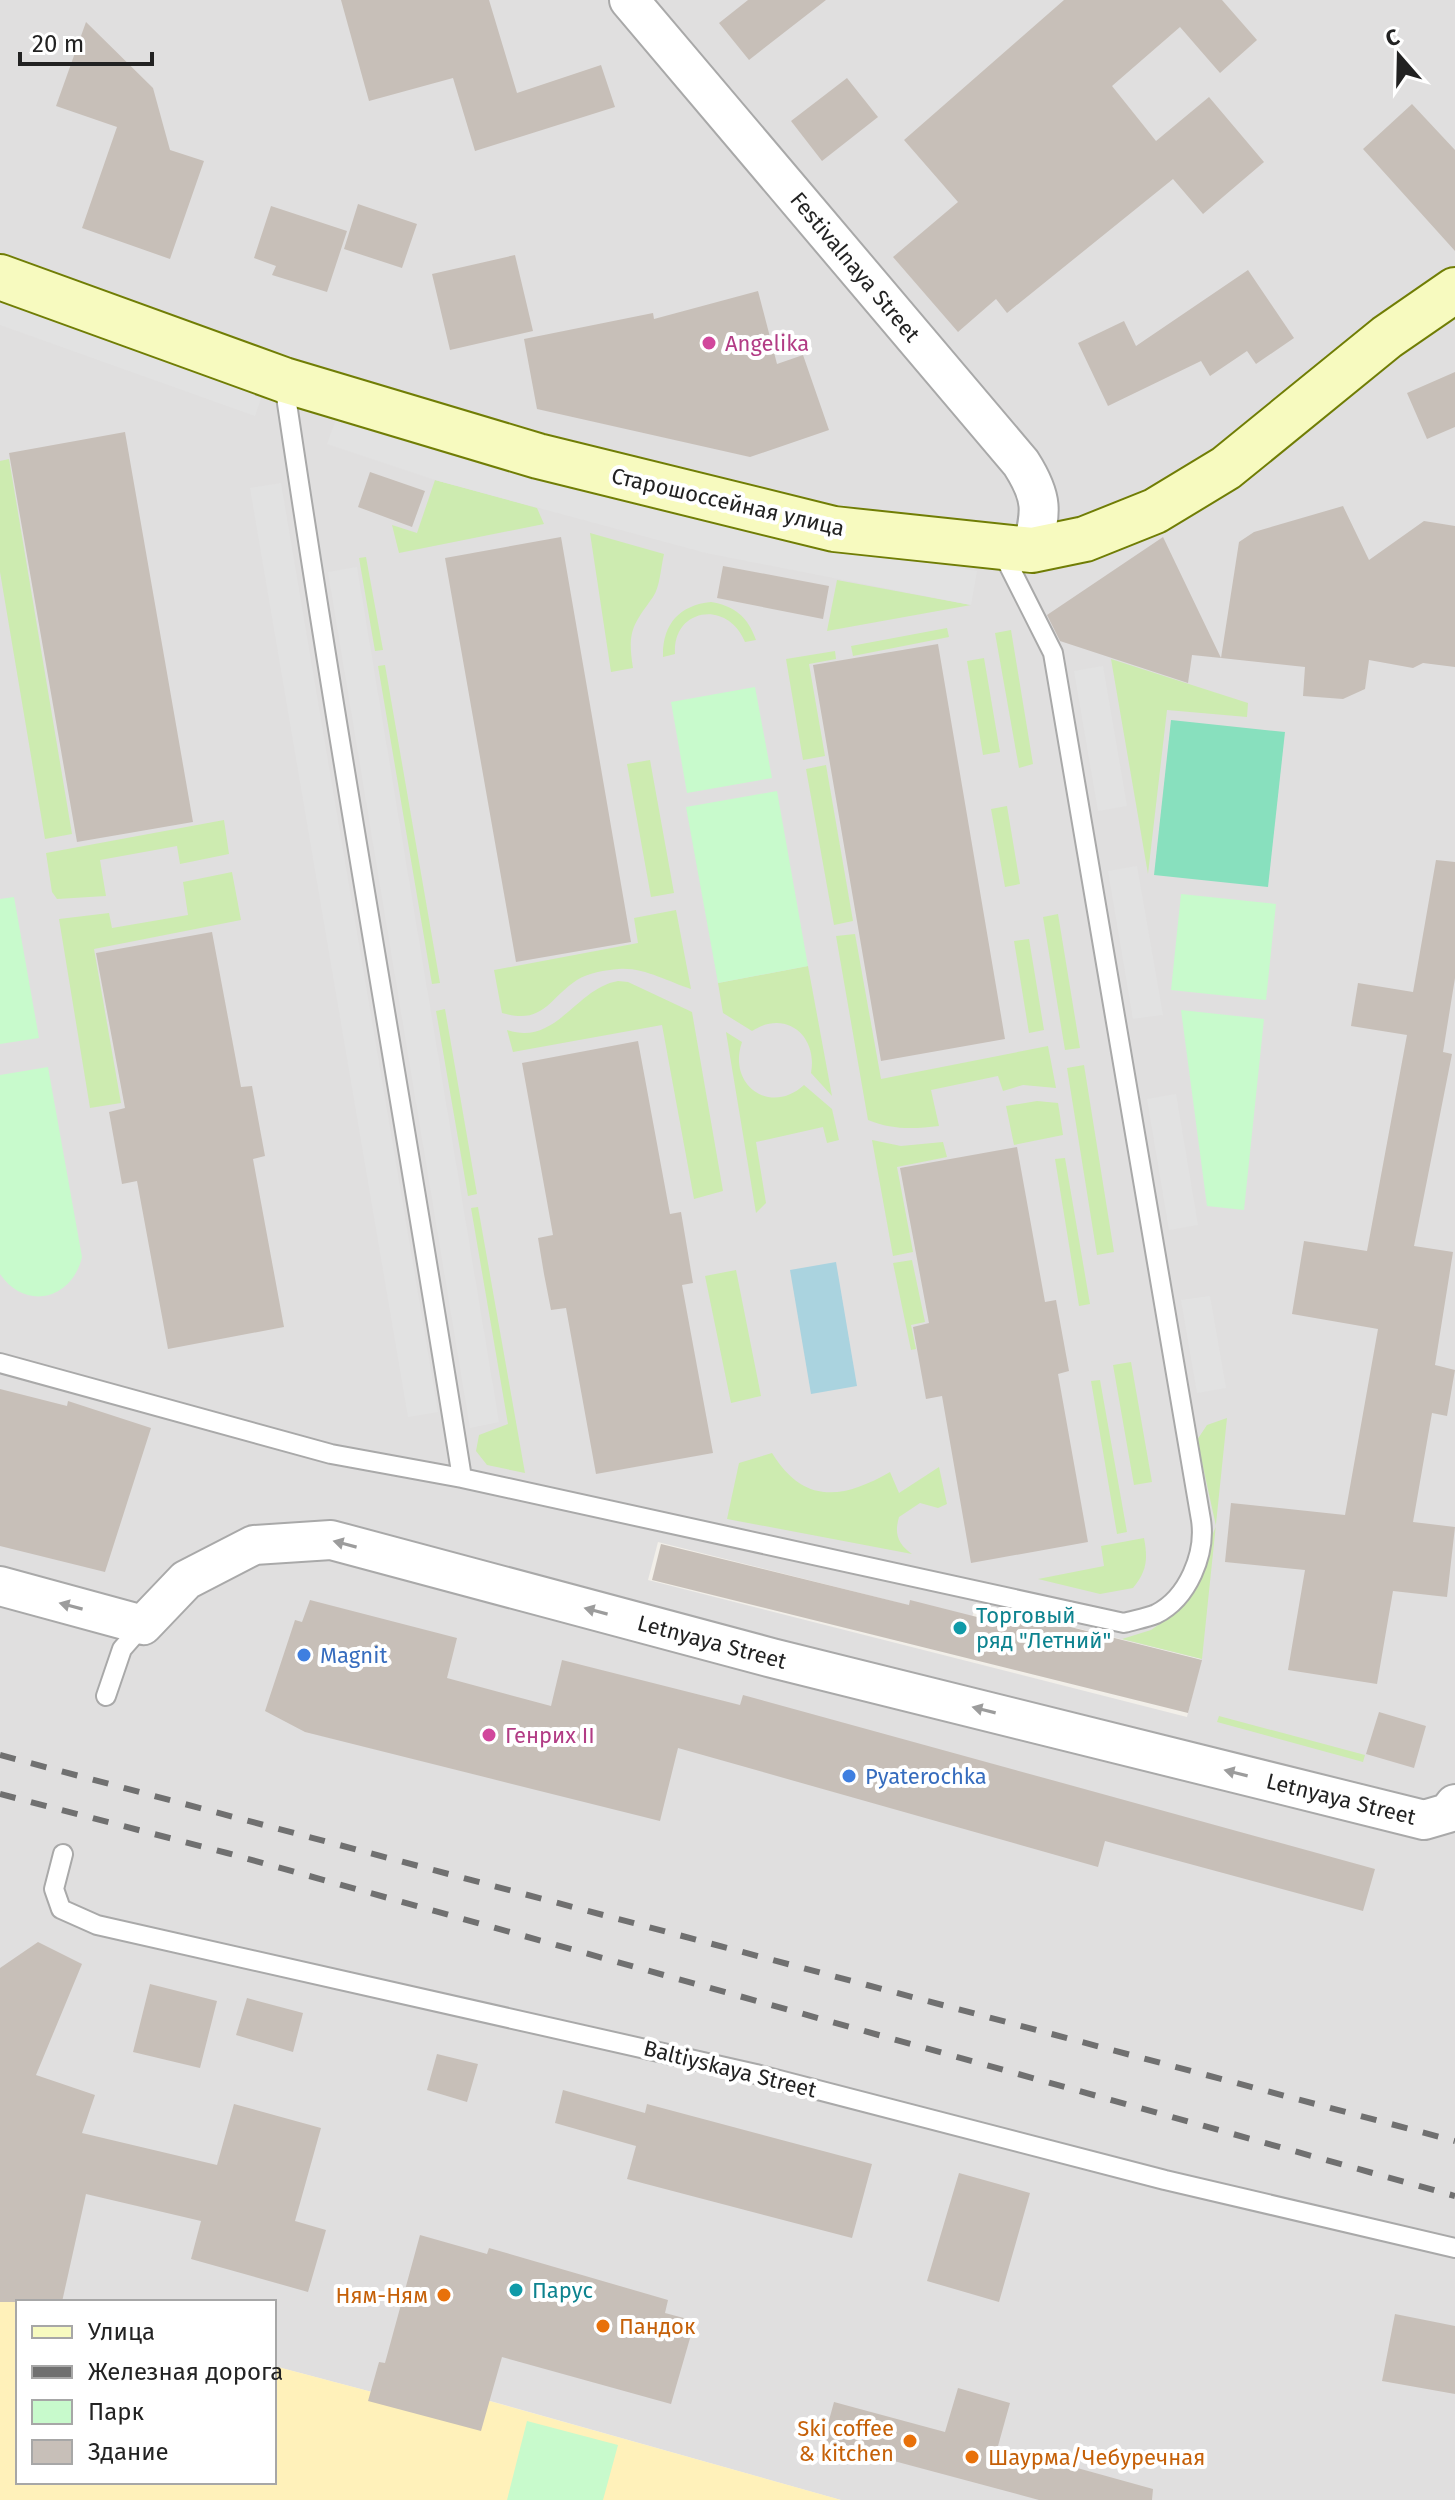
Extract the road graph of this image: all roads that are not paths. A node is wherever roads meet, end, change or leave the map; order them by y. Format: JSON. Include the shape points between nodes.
{"nodes":[{"id":1,"x":629,"y":0,"type":"edge"},
{"id":2,"x":0,"y":277,"type":"edge"},
{"id":3,"x":1455,"y":290,"type":"edge"},
{"id":4,"x":284,"y":380,"type":"junction"},
{"id":5,"x":1016,"y":549,"type":"junction"},
{"id":6,"x":0,"y":1363,"type":"edge"},
{"id":7,"x":462,"y":1478,"type":"junction"},
{"id":8,"x":0,"y":1586,"type":"edge"},
{"id":9,"x":143,"y":1625,"type":"junction"},
{"id":10,"x":106,"y":1696,"type":"dead end"},
{"id":11,"x":1445,"y":1816,"type":"edge"},
{"id":12,"x":63,"y":1854,"type":"dead end"},
{"id":13,"x":1455,"y":2248,"type":"edge"}],
"edges":[{"from":1,"to":5,"type":"street","name":"Festivalnaya Street","via":[[1021,463],[1042,508]]},
{"from":2,"to":4,"type":"street","name":"Старошоссейная улица"},
{"from":3,"to":5,"type":"street","name":"Старошоссейная улица","via":[[1387,337],[1226,468],[1155,511],[1085,539]]},
{"from":4,"to":5,"type":"street","name":"Старошоссейная улица","via":[[538,456],[834,529]]},
{"from":4,"to":7,"type":"lane"},
{"from":5,"to":7,"type":"lane","via":[[1053,653],[1202,1531],[1195,1569],[1177,1599],[1156,1614],[1124,1623]]},
{"from":6,"to":7,"type":"lane","via":[[331,1454]]},
{"from":9,"to":8,"type":"street","one_way":true},
{"from":9,"to":10,"type":"lane","via":[[122,1649]]},
{"from":11,"to":9,"type":"street","name":"Letnyaya Street","one_way":true,"via":[[772,1658],[331,1540],[254,1545],[186,1580]]},
{"from":12,"to":13,"type":"lane","name":"Baltiyskaya Street","via":[[54,1889],[61,1909],[97,1925],[756,2074],[1165,2180]]}]}
